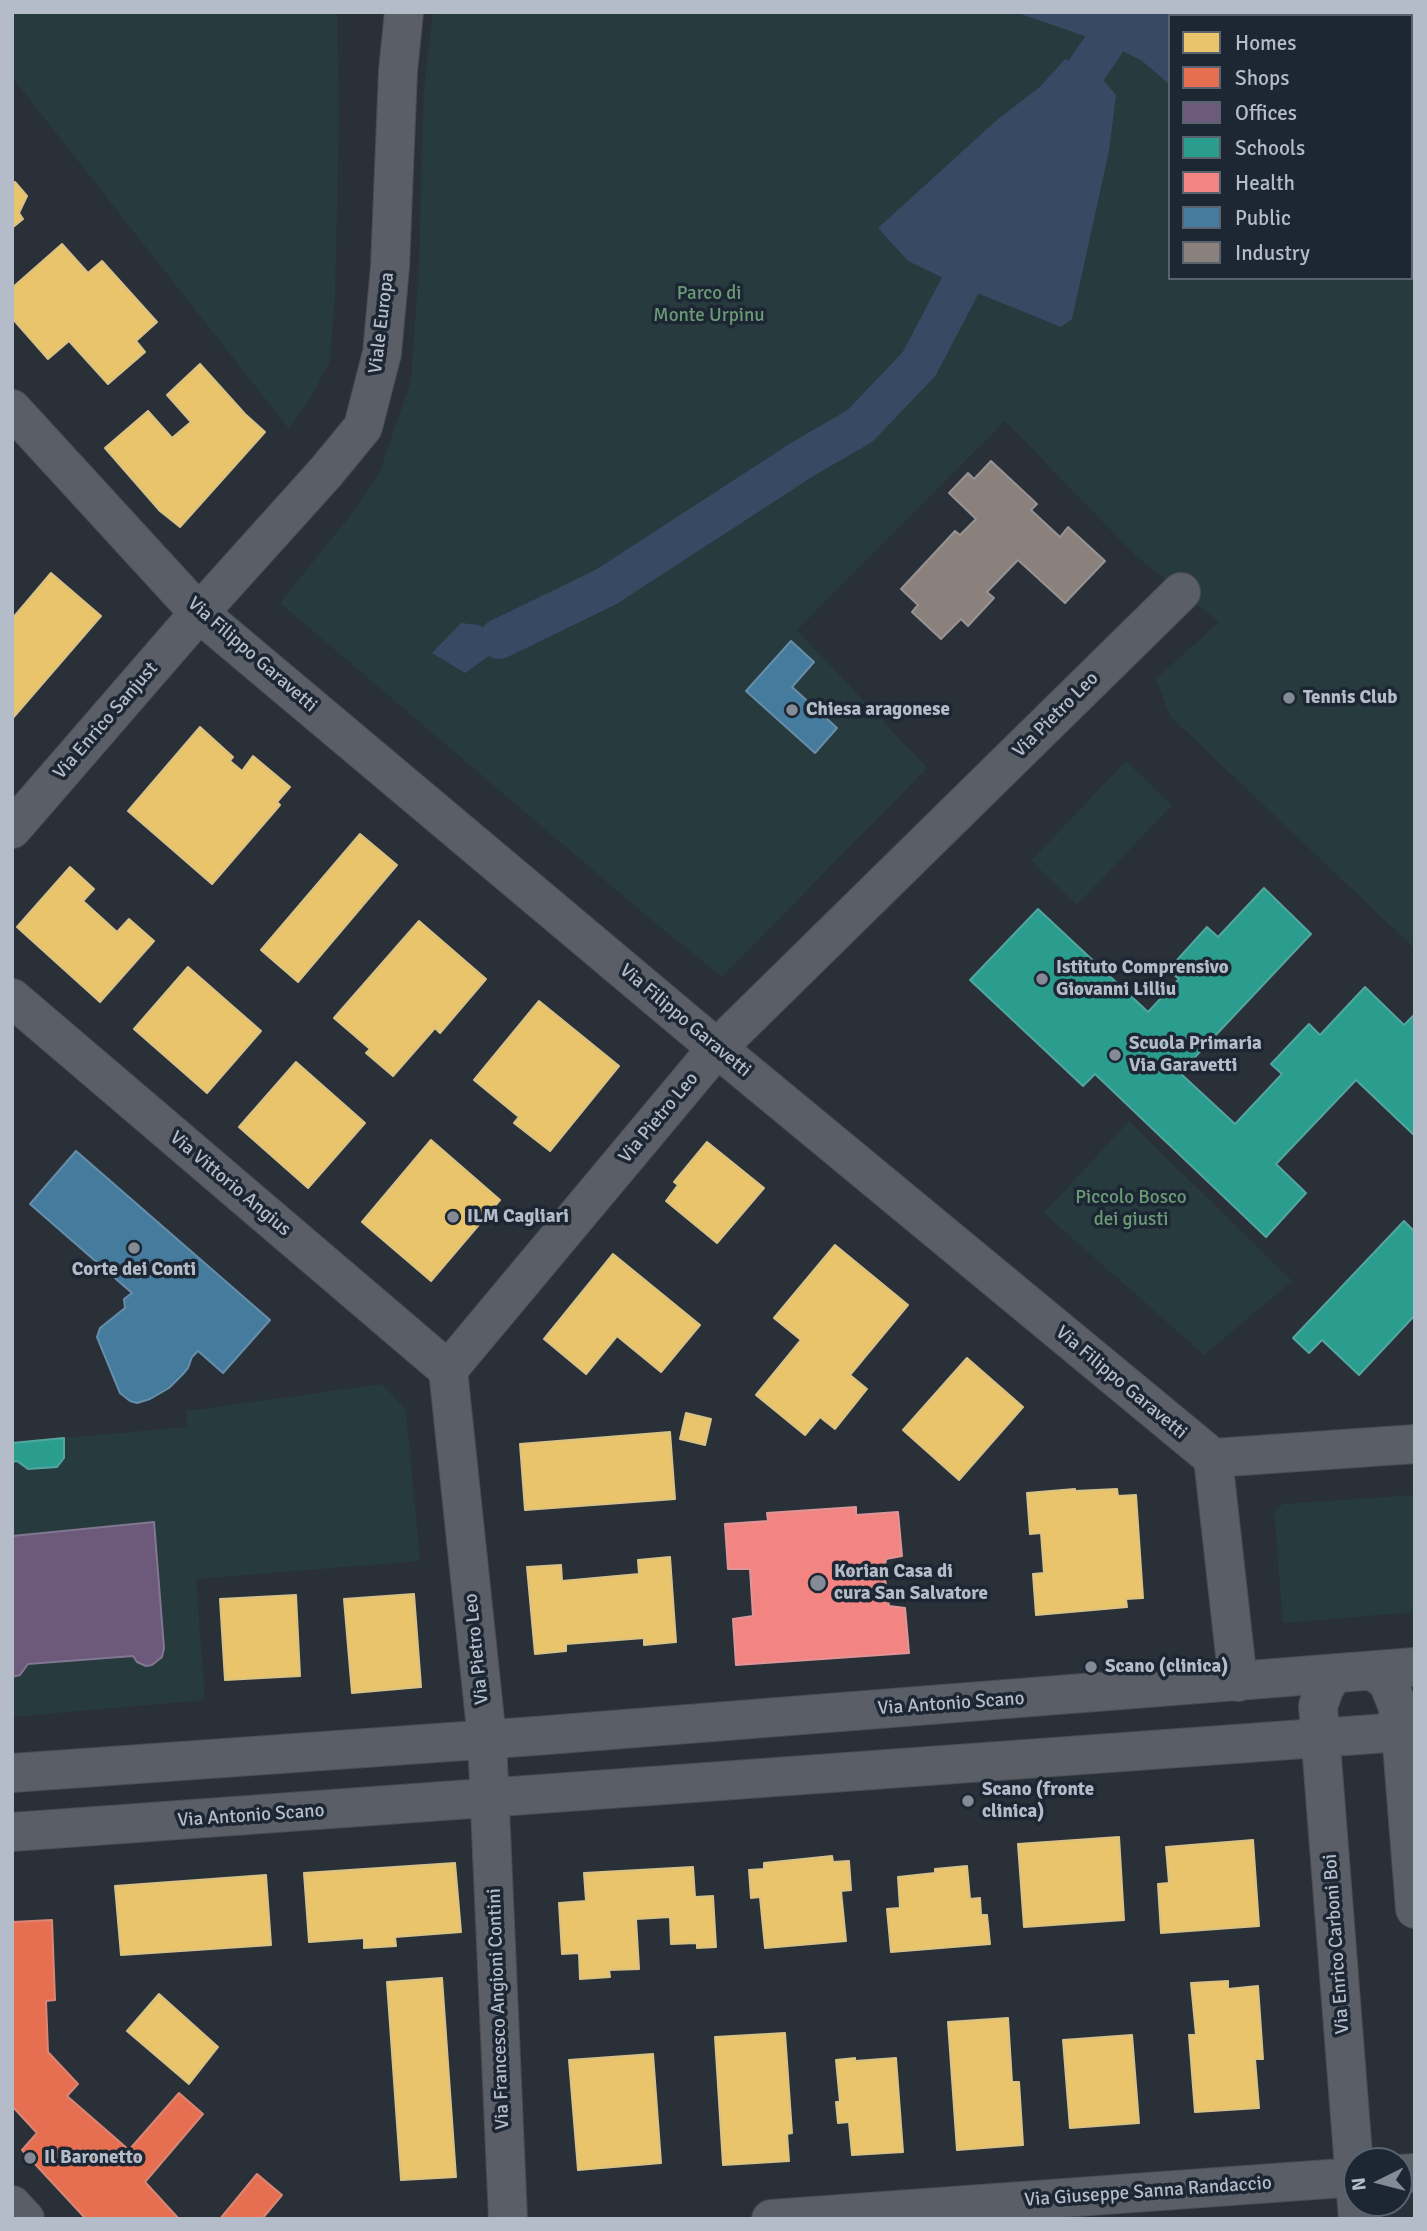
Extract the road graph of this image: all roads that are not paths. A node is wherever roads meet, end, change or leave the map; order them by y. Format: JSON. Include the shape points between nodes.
{"nodes":[{"id":1,"x":404,"y":12,"type":"edge"},
{"id":2,"x":12,"y":409,"type":"edge"},
{"id":3,"x":1181,"y":592,"type":"dead end"},
{"id":4,"x":199,"y":613,"type":"junction"},
{"id":5,"x":12,"y":829,"type":"edge"},
{"id":6,"x":12,"y":998,"type":"edge"},
{"id":7,"x":717,"y":1048,"type":"junction"},
{"id":8,"x":448,"y":1370,"type":"junction"},
{"id":9,"x":1415,"y":1444,"type":"edge"},
{"id":10,"x":1213,"y":1458,"type":"junction"},
{"id":11,"x":1415,"y":1667,"type":"edge"},
{"id":12,"x":1373,"y":1671,"type":"junction"},
{"id":13,"x":1334,"y":1674,"type":"junction"},
{"id":14,"x":1238,"y":1682,"type":"junction"},
{"id":15,"x":1408,"y":1731,"type":"edge"},
{"id":16,"x":487,"y":1739,"type":"junction"},
{"id":17,"x":1321,"y":1739,"type":"junction"},
{"id":18,"x":12,"y":1773,"type":"edge"},
{"id":19,"x":491,"y":1799,"type":"junction"},
{"id":20,"x":12,"y":1832,"type":"edge"},
{"id":21,"x":1415,"y":1909,"type":"edge"},
{"id":22,"x":1354,"y":2147,"type":"edge"},
{"id":23,"x":1343,"y":2178,"type":"edge"},
{"id":24,"x":1211,"y":2187,"type":"junction"},
{"id":25,"x":12,"y":2205,"type":"edge"},
{"id":26,"x":25,"y":2219,"type":"edge"},
{"id":27,"x":508,"y":2219,"type":"edge"},
{"id":28,"x":771,"y":2219,"type":"edge"},
{"id":29,"x":1190,"y":2219,"type":"edge"}],
"edges":[{"from":1,"to":4,"type":"street","name":"Viale Europa","via":[[382,353],[363,427]]},
{"from":2,"to":4,"type":"street","name":"Via Filippo Garavetti"},
{"from":3,"to":7,"type":"street","name":"Via Pietro Leo"},
{"from":4,"to":5,"type":"street","name":"Via Enrico Sanjust"},
{"from":4,"to":7,"type":"street","name":"Via Filippo Garavetti"},
{"from":6,"to":8,"type":"street","name":"Via Vittorio Angius"},
{"from":7,"to":8,"type":"street","name":"Via Pietro Leo"},
{"from":7,"to":10,"type":"street","name":"Via Filippo Garavetti"},
{"from":8,"to":16,"type":"street","name":"Via Pietro Leo"},
{"from":9,"to":10,"type":"street"},
{"from":10,"to":14,"type":"street"},
{"from":11,"to":12,"type":"street","name":"Via Antonio Scano"},
{"from":12,"to":13,"type":"street","name":"Via Antonio Scano"},
{"from":12,"to":15,"type":"street","via":[[1388,1682]]},
{"from":13,"to":14,"type":"street","name":"Via Antonio Scano"},
{"from":13,"to":17,"type":"street","name":"Via Enrico Carboni Boi","via":[[1318,1706]]},
{"from":14,"to":16,"type":"street","name":"Via Antonio Scano"},
{"from":15,"to":17,"type":"street","name":"Via Antonio Scano"},
{"from":15,"to":21,"type":"street"},
{"from":16,"to":18,"type":"street","name":"Via Antonio Scano"},
{"from":16,"to":19,"type":"street"},
{"from":17,"to":19,"type":"street","name":"Via Antonio Scano"},
{"from":17,"to":22,"type":"street","name":"Via Enrico Carboni Boi"},
{"from":19,"to":20,"type":"street","name":"Via Antonio Scano"},
{"from":19,"to":27,"type":"street","name":"Via Francesco Angioni Contini"},
{"from":23,"to":24,"type":"street","name":"Via Giuseppe Sanna Randaccio"},
{"from":24,"to":28,"type":"street","name":"Via Giuseppe Sanna Randaccio"},
{"from":24,"to":29,"type":"street"},
{"from":25,"to":26,"type":"street"}]}
